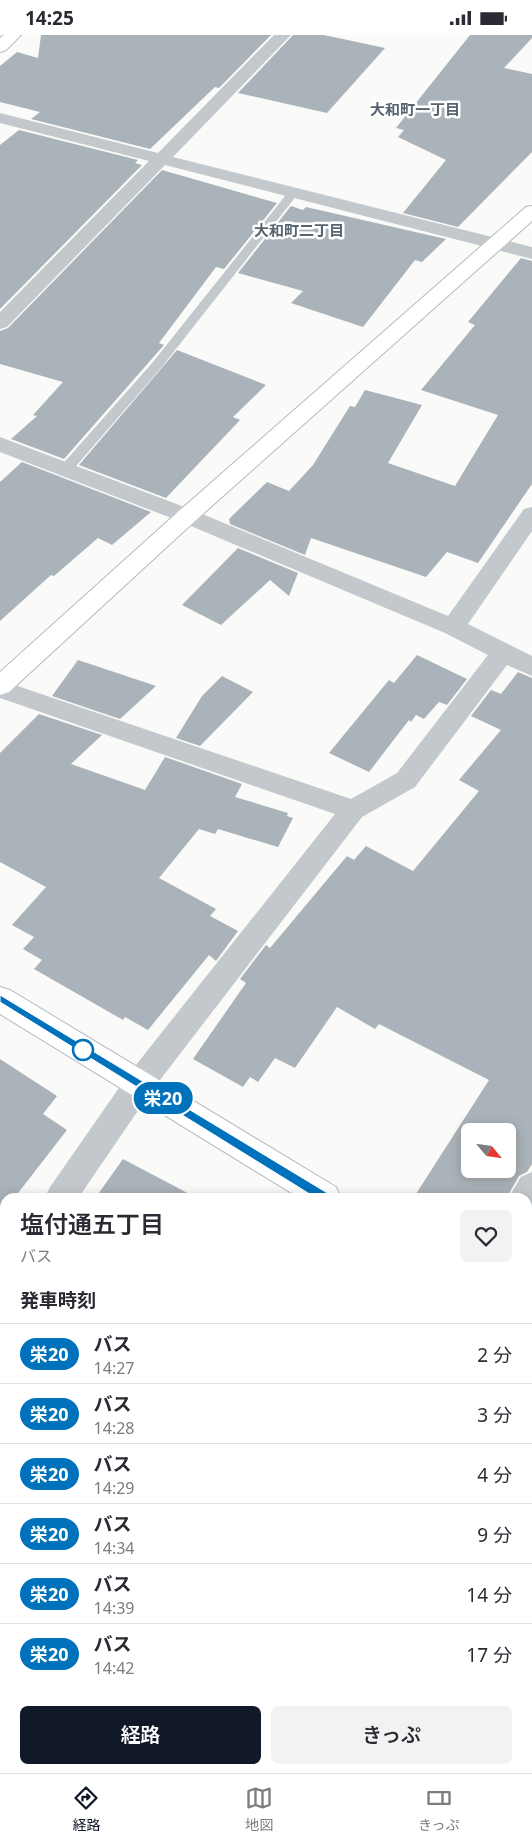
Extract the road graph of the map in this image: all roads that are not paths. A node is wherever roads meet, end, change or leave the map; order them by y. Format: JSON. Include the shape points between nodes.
{"nodes":[{"id":1,"x":14,"y":35,"type":"edge"},
{"id":2,"x":283,"y":35,"type":"edge"},
{"id":3,"x":0,"y":47,"type":"edge"},
{"id":4,"x":0,"y":118,"type":"edge"},
{"id":5,"x":162,"y":160,"type":"junction"},
{"id":6,"x":294,"y":193,"type":"junction"},
{"id":7,"x":532,"y":211,"type":"edge"},
{"id":8,"x":496,"y":242,"type":"junction"},
{"id":9,"x":532,"y":253,"type":"edge"},
{"id":10,"x":0,"y":323,"type":"edge"},
{"id":11,"x":0,"y":444,"type":"edge"},
{"id":12,"x":65,"y":470,"type":"junction"},
{"id":13,"x":532,"y":514,"type":"edge"},
{"id":14,"x":187,"y":516,"type":"junction"},
{"id":15,"x":453,"y":627,"type":"junction"},
{"id":16,"x":503,"y":653,"type":"junction"},
{"id":17,"x":532,"y":667,"type":"edge"},
{"id":18,"x":0,"y":687,"type":"edge"},
{"id":19,"x":353,"y":810,"type":"junction"},
{"id":20,"x":0,"y":999,"type":"edge"},
{"id":21,"x":138,"y":1084,"type":"junction"},
{"id":22,"x":64,"y":1193,"type":"edge"},
{"id":23,"x":318,"y":1193,"type":"edge"}],
"edges":[{"from":1,"to":3,"type":"street"},
{"from":2,"to":5,"type":"street"},
{"from":4,"to":5,"type":"street"},
{"from":5,"to":6,"type":"street"},
{"from":5,"to":10,"type":"street"},
{"from":6,"to":8,"type":"street"},
{"from":6,"to":12,"type":"lane","via":[[157,365]]},
{"from":7,"to":8,"type":"street"},
{"from":8,"to":9,"type":"street"},
{"from":8,"to":14,"type":"street"},
{"from":11,"to":12,"type":"street"},
{"from":12,"to":14,"type":"street"},
{"from":13,"to":15,"type":"street"},
{"from":14,"to":15,"type":"street"},
{"from":14,"to":18,"type":"street"},
{"from":15,"to":16,"type":"street"},
{"from":16,"to":17,"type":"street"},
{"from":16,"to":19,"type":"street","via":[[406,780]]},
{"from":18,"to":19,"type":"street"},
{"from":19,"to":21,"type":"street"},
{"from":20,"to":21,"type":"street"},
{"from":21,"to":22,"type":"street"},
{"from":21,"to":23,"type":"street"}]}
